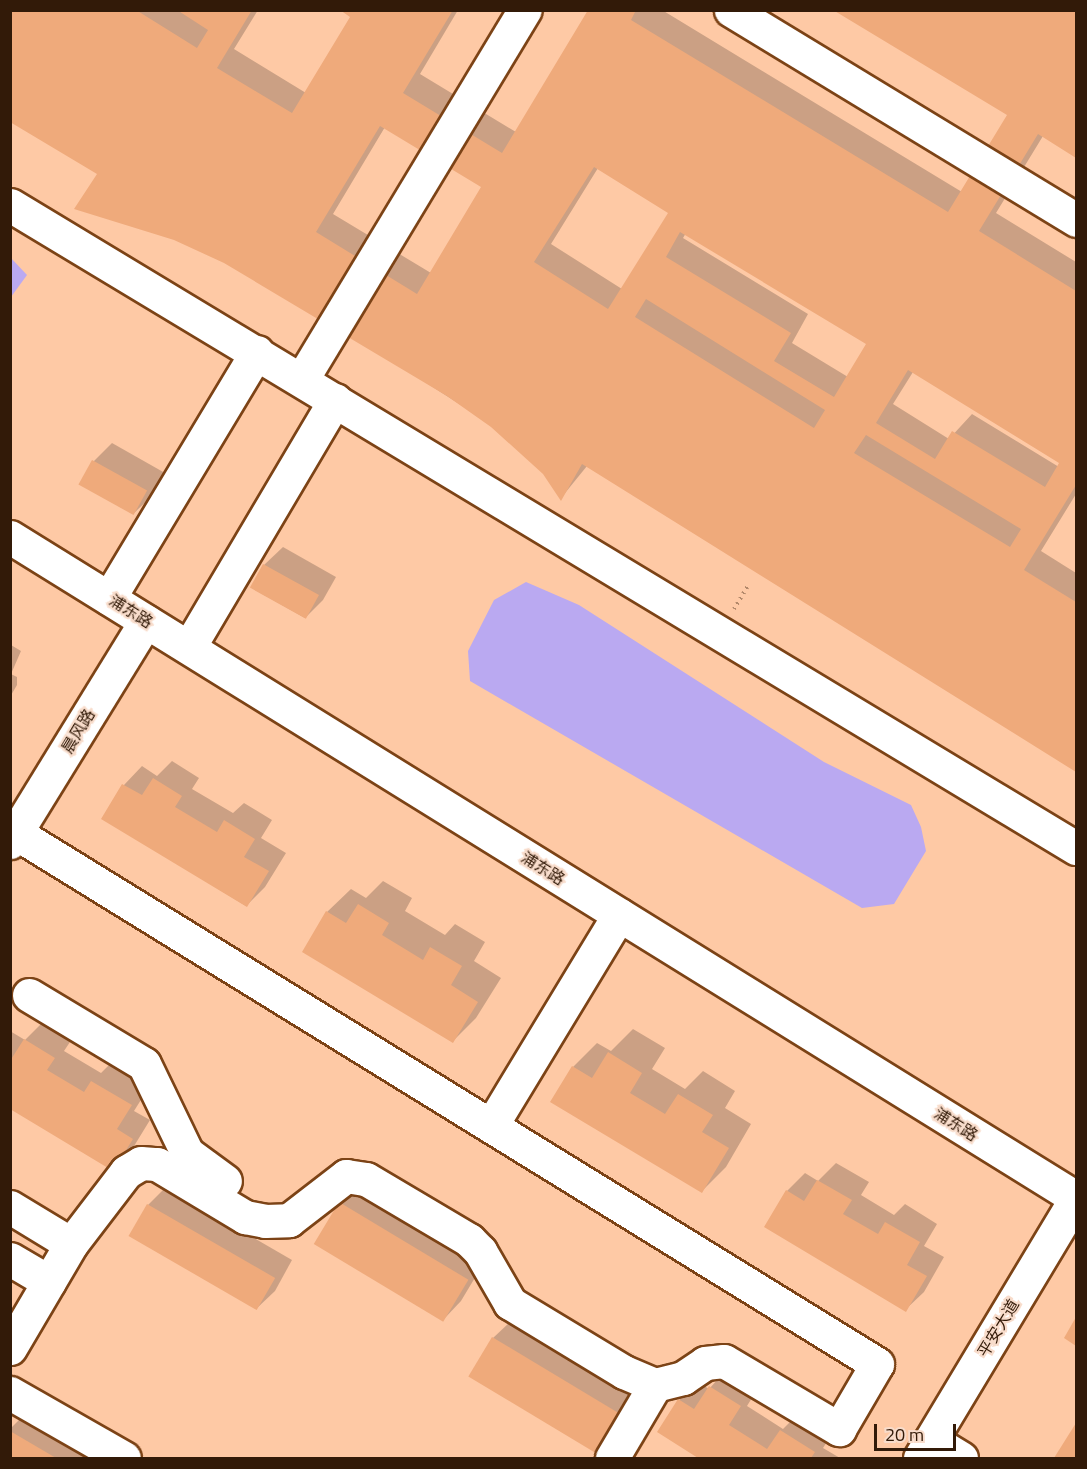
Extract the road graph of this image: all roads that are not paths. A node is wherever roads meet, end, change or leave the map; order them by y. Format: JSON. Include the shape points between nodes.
{"nodes":[{"id":1,"x":525,"y":10,"type":"edge"},
{"id":2,"x":731,"y":10,"type":"edge"},
{"id":3,"x":10,"y":205,"type":"edge"},
{"id":4,"x":1077,"y":220,"type":"edge"},
{"id":5,"x":257,"y":352,"type":"junction"},
{"id":6,"x":302,"y":379,"type":"junction"},
{"id":7,"x":335,"y":399,"type":"junction"},
{"id":8,"x":10,"y":537,"type":"edge"},
{"id":9,"x":109,"y":598,"type":"junction"},
{"id":10,"x":146,"y":621,"type":"junction"},
{"id":11,"x":189,"y":648,"type":"junction"},
{"id":12,"x":13,"y":837,"type":"edge"},
{"id":13,"x":1077,"y":848,"type":"edge"},
{"id":14,"x":619,"y":915,"type":"junction"},
{"id":15,"x":29,"y":995,"type":"dead end"},
{"id":16,"x":491,"y":1126,"type":"junction"},
{"id":17,"x":1076,"y":1198,"type":"edge"},
{"id":18,"x":10,"y":1207,"type":"edge"},
{"id":19,"x":289,"y":1220,"type":"junction"},
{"id":20,"x":71,"y":1244,"type":"junction"},
{"id":21,"x":10,"y":1259,"type":"edge"},
{"id":22,"x":49,"y":1282,"type":"junction"},
{"id":23,"x":12,"y":1343,"type":"edge"},
{"id":24,"x":655,"y":1385,"type":"junction"},
{"id":25,"x":10,"y":1393,"type":"edge"},
{"id":26,"x":925,"y":1449,"type":"edge"},
{"id":27,"x":124,"y":1458,"type":"edge"},
{"id":28,"x":612,"y":1458,"type":"edge"},
{"id":29,"x":961,"y":1458,"type":"edge"}],
"edges":[{"from":1,"to":6,"type":"street"},
{"from":2,"to":4,"type":"street"},
{"from":3,"to":5,"type":"street"},
{"from":5,"to":6,"type":"street"},
{"from":5,"to":9,"type":"street"},
{"from":6,"to":7,"type":"street"},
{"from":7,"to":11,"type":"street"},
{"from":7,"to":13,"type":"street"},
{"from":8,"to":9,"type":"street","name":"浦东路"},
{"from":9,"to":10,"type":"street","name":"浦东路"},
{"from":10,"to":11,"type":"street","name":"浦东路"},
{"from":10,"to":12,"type":"street","name":"晨风路"},
{"from":11,"to":14,"type":"street","name":"浦东路"},
{"from":12,"to":16,"type":"street"},
{"from":14,"to":16,"type":"street"},
{"from":14,"to":17,"type":"street","name":"浦东路"},
{"from":15,"to":19,"type":"street","via":[[144,1064],[187,1153],[201,1166]]},
{"from":16,"to":24,"type":"street","via":[[878,1364],[839,1429],[724,1361],[705,1363],[683,1378]]},
{"from":17,"to":26,"type":"street","name":"平安大道"},
{"from":18,"to":20,"type":"street"},
{"from":19,"to":20,"type":"street","via":[[245,1217],[179,1175],[157,1164],[141,1163],[126,1172]]},
{"from":19,"to":24,"type":"street","via":[[346,1176],[366,1179],[469,1240],[480,1251],[510,1303],[624,1372]]},
{"from":20,"to":22,"type":"street"},
{"from":21,"to":22,"type":"street"},
{"from":22,"to":23,"type":"street"},
{"from":24,"to":28,"type":"street"},
{"from":25,"to":27,"type":"street"},
{"from":26,"to":29,"type":"street"}]}
